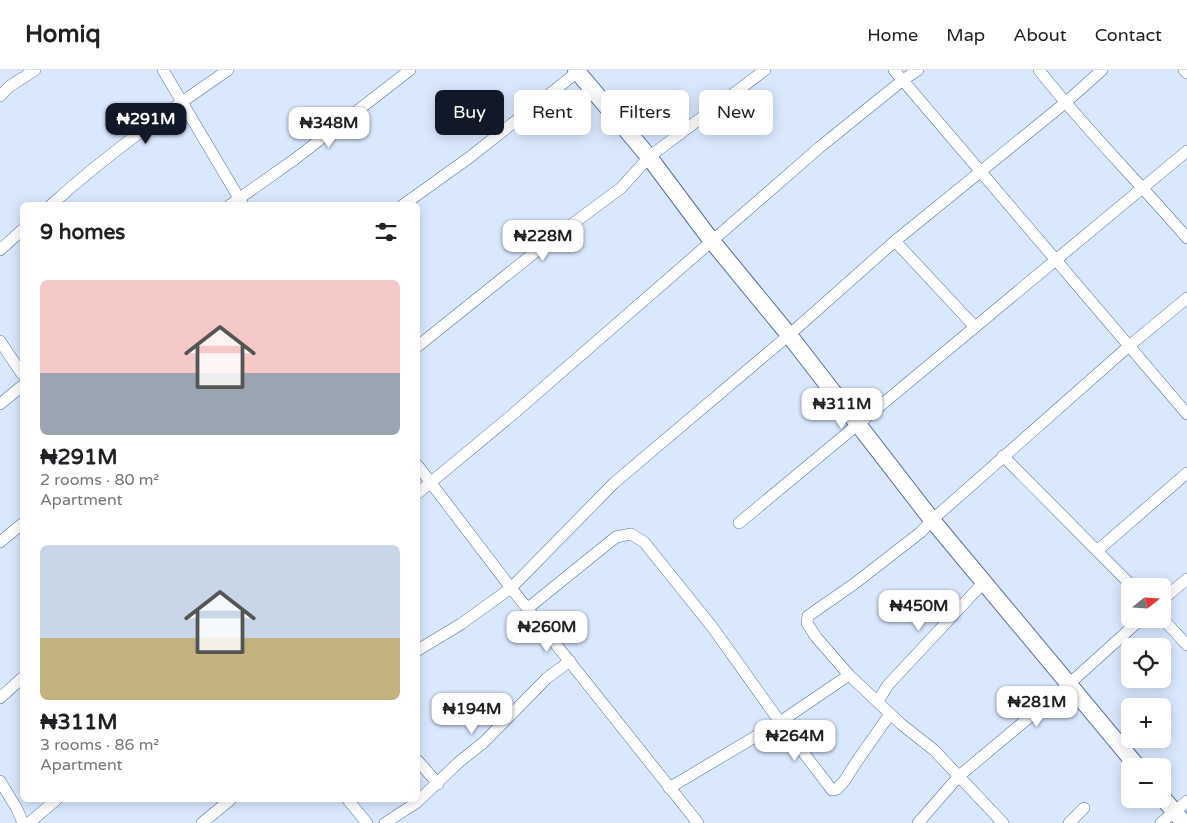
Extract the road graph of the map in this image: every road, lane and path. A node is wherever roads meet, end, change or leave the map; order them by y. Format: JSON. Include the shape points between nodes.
{"nodes":[{"id":1,"x":36,"y":70,"type":"edge"},
{"id":2,"x":162,"y":70,"type":"edge"},
{"id":3,"x":228,"y":70,"type":"edge"},
{"id":4,"x":410,"y":70,"type":"edge"},
{"id":5,"x":765,"y":70,"type":"edge"},
{"id":6,"x":894,"y":70,"type":"edge"},
{"id":7,"x":918,"y":70,"type":"edge"},
{"id":8,"x":1040,"y":70,"type":"edge"},
{"id":9,"x":1102,"y":70,"type":"edge"},
{"id":10,"x":1184,"y":70,"type":"edge"},
{"id":11,"x":578,"y":71,"type":"edge"},
{"id":12,"x":1187,"y":73,"type":"edge"},
{"id":13,"x":903,"y":80,"type":"junction"},
{"id":14,"x":0,"y":96,"type":"edge"},
{"id":15,"x":182,"y":102,"type":"junction"},
{"id":16,"x":1065,"y":103,"type":"junction"},
{"id":17,"x":1187,"y":151,"type":"edge"},
{"id":18,"x":649,"y":157,"type":"junction"},
{"id":19,"x":980,"y":171,"type":"junction"},
{"id":20,"x":1143,"y":187,"type":"junction"},
{"id":21,"x":54,"y":202,"type":"edge"},
{"id":22,"x":236,"y":202,"type":"edge"},
{"id":23,"x":238,"y":202,"type":"edge"},
{"id":24,"x":407,"y":202,"type":"edge"},
{"id":25,"x":20,"y":232,"type":"edge"},
{"id":26,"x":1187,"y":238,"type":"edge"},
{"id":27,"x":711,"y":240,"type":"junction"},
{"id":28,"x":896,"y":241,"type":"junction"},
{"id":29,"x":0,"y":250,"type":"edge"},
{"id":30,"x":1055,"y":260,"type":"junction"},
{"id":31,"x":1187,"y":298,"type":"edge"},
{"id":32,"x":975,"y":327,"type":"junction"},
{"id":33,"x":789,"y":335,"type":"junction"},
{"id":34,"x":0,"y":341,"type":"edge"},
{"id":35,"x":420,"y":344,"type":"edge"},
{"id":36,"x":1129,"y":346,"type":"junction"},
{"id":37,"x":20,"y":371,"type":"edge"},
{"id":38,"x":20,"y":388,"type":"edge"},
{"id":39,"x":0,"y":404,"type":"edge"},
{"id":40,"x":1187,"y":414,"type":"edge"},
{"id":41,"x":857,"y":424,"type":"junction"},
{"id":42,"x":1003,"y":456,"type":"junction"},
{"id":43,"x":420,"y":469,"type":"edge"},
{"id":44,"x":1187,"y":472,"type":"edge"},
{"id":45,"x":430,"y":483,"type":"junction"},
{"id":46,"x":420,"y":491,"type":"edge"},
{"id":47,"x":932,"y":520,"type":"junction"},
{"id":48,"x":739,"y":523,"type":"dead end"},
{"id":49,"x":20,"y":526,"type":"edge"},
{"id":50,"x":0,"y":542,"type":"edge"},
{"id":51,"x":1098,"y":550,"type":"junction"},
{"id":52,"x":1124,"y":578,"type":"edge"},
{"id":53,"x":1187,"y":579,"type":"edge"},
{"id":54,"x":984,"y":582,"type":"junction"},
{"id":55,"x":511,"y":588,"type":"junction"},
{"id":56,"x":1171,"y":592,"type":"edge"},
{"id":57,"x":528,"y":608,"type":"junction"},
{"id":58,"x":1131,"y":628,"type":"edge"},
{"id":59,"x":1171,"y":628,"type":"edge"},
{"id":60,"x":1187,"y":645,"type":"edge"},
{"id":61,"x":420,"y":649,"type":"edge"},
{"id":62,"x":570,"y":661,"type":"junction"},
{"id":63,"x":849,"y":675,"type":"junction"},
{"id":64,"x":20,"y":680,"type":"edge"},
{"id":65,"x":1069,"y":684,"type":"junction"},
{"id":66,"x":0,"y":698,"type":"edge"},
{"id":67,"x":878,"y":701,"type":"junction"},
{"id":68,"x":890,"y":714,"type":"junction"},
{"id":69,"x":780,"y":722,"type":"junction"},
{"id":70,"x":1130,"y":758,"type":"edge"},
{"id":71,"x":420,"y":763,"type":"edge"},
{"id":72,"x":959,"y":776,"type":"junction"},
{"id":73,"x":0,"y":781,"type":"edge"},
{"id":74,"x":438,"y":784,"type":"junction"},
{"id":75,"x":669,"y":788,"type":"junction"},
{"id":76,"x":420,"y":800,"type":"edge"},
{"id":77,"x":54,"y":802,"type":"edge"},
{"id":78,"x":228,"y":802,"type":"edge"},
{"id":79,"x":350,"y":802,"type":"edge"},
{"id":80,"x":417,"y":802,"type":"edge"},
{"id":81,"x":1171,"y":804,"type":"edge"},
{"id":82,"x":1084,"y":808,"type":"dead end"},
{"id":83,"x":1182,"y":812,"type":"edge"},
{"id":84,"x":365,"y":822,"type":"edge"},
{"id":85,"x":24,"y":823,"type":"edge"},
{"id":86,"x":29,"y":823,"type":"edge"},
{"id":87,"x":202,"y":823,"type":"edge"},
{"id":88,"x":385,"y":823,"type":"edge"},
{"id":89,"x":698,"y":823,"type":"edge"},
{"id":90,"x":918,"y":823,"type":"edge"},
{"id":91,"x":1003,"y":823,"type":"edge"},
{"id":92,"x":1068,"y":823,"type":"edge"},
{"id":93,"x":1161,"y":823,"type":"edge"}],
"edges":[{"from":1,"to":14,"type":"street"},
{"from":2,"to":15,"type":"street"},
{"from":3,"to":15,"type":"street"},
{"from":4,"to":23,"type":"street"},
{"from":5,"to":18,"type":"street"},
{"from":6,"to":13,"type":"street"},
{"from":7,"to":13,"type":"street"},
{"from":8,"to":16,"type":"street"},
{"from":9,"to":16,"type":"street"},
{"from":10,"to":12,"type":"street"},
{"from":11,"to":18,"type":"street"},
{"from":11,"to":24,"type":"street","via":[[470,157]]},
{"from":13,"to":19,"type":"street"},
{"from":13,"to":27,"type":"street"},
{"from":15,"to":21,"type":"street","via":[[83,176]]},
{"from":15,"to":22,"type":"street"},
{"from":16,"to":19,"type":"street"},
{"from":16,"to":20,"type":"street"},
{"from":17,"to":20,"type":"street"},
{"from":18,"to":27,"type":"street"},
{"from":18,"to":35,"type":"street","via":[[621,188]]},
{"from":19,"to":28,"type":"street"},
{"from":19,"to":30,"type":"street"},
{"from":20,"to":26,"type":"street"},
{"from":20,"to":30,"type":"street"},
{"from":25,"to":29,"type":"street"},
{"from":27,"to":33,"type":"street"},
{"from":27,"to":45,"type":"street"},
{"from":28,"to":32,"type":"street"},
{"from":28,"to":33,"type":"street"},
{"from":30,"to":32,"type":"street"},
{"from":30,"to":36,"type":"street"},
{"from":31,"to":36,"type":"street"},
{"from":32,"to":41,"type":"street"},
{"from":33,"to":41,"type":"street"},
{"from":33,"to":55,"type":"street","via":[[614,483]]},
{"from":34,"to":37,"type":"street"},
{"from":36,"to":40,"type":"street"},
{"from":36,"to":42,"type":"street"},
{"from":38,"to":39,"type":"street"},
{"from":41,"to":47,"type":"street"},
{"from":41,"to":48,"type":"street"},
{"from":42,"to":47,"type":"street"},
{"from":42,"to":51,"type":"street"},
{"from":43,"to":45,"type":"street"},
{"from":44,"to":51,"type":"street"},
{"from":45,"to":46,"type":"street"},
{"from":45,"to":55,"type":"street"},
{"from":47,"to":54,"type":"street"},
{"from":47,"to":63,"type":"street","via":[[854,584],[808,616],[808,623],[816,636]]},
{"from":49,"to":50,"type":"street"},
{"from":51,"to":52,"type":"street"},
{"from":53,"to":56,"type":"street"},
{"from":54,"to":65,"type":"street"},
{"from":54,"to":67,"type":"street","via":[[888,685]]},
{"from":55,"to":57,"type":"street"},
{"from":55,"to":61,"type":"street"},
{"from":57,"to":62,"type":"street"},
{"from":57,"to":69,"type":"street","via":[[616,537],[631,534],[644,542],[713,628]]},
{"from":58,"to":65,"type":"street"},
{"from":59,"to":60,"type":"street"},
{"from":62,"to":74,"type":"street","via":[[547,678]]},
{"from":62,"to":75,"type":"street"},
{"from":63,"to":67,"type":"street"},
{"from":63,"to":69,"type":"street"},
{"from":64,"to":66,"type":"street"},
{"from":65,"to":70,"type":"street"},
{"from":65,"to":72,"type":"street"},
{"from":67,"to":68,"type":"street"},
{"from":68,"to":69,"type":"street","via":[[845,780],[832,790]]},
{"from":68,"to":72,"type":"street","via":[[934,750]]},
{"from":69,"to":75,"type":"street"},
{"from":71,"to":74,"type":"street"},
{"from":72,"to":90,"type":"street"},
{"from":72,"to":91,"type":"street"},
{"from":73,"to":85,"type":"street"},
{"from":74,"to":76,"type":"street"},
{"from":75,"to":89,"type":"street"},
{"from":77,"to":86,"type":"street"},
{"from":78,"to":87,"type":"street"},
{"from":79,"to":84,"type":"street"},
{"from":80,"to":88,"type":"street"},
{"from":81,"to":83,"type":"street"},
{"from":82,"to":92,"type":"street"},
{"from":83,"to":93,"type":"street"}]}
